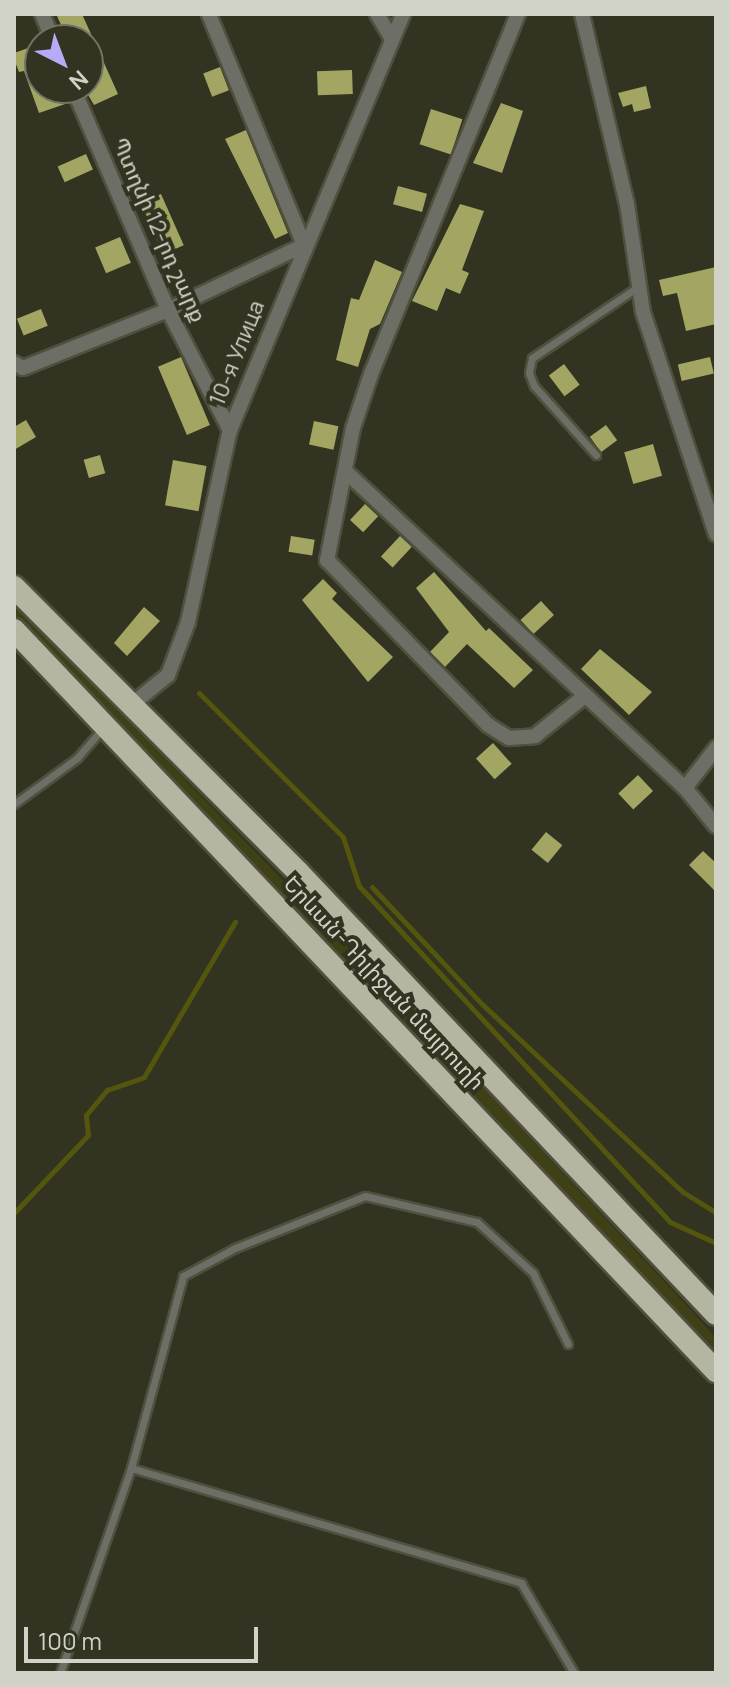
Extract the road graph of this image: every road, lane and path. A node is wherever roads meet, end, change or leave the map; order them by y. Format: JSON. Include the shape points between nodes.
{"nodes":[{"id":1,"x":209,"y":14,"type":"edge"},
{"id":2,"x":377,"y":14,"type":"edge"},
{"id":3,"x":403,"y":14,"type":"edge"},
{"id":4,"x":518,"y":14,"type":"edge"},
{"id":5,"x":582,"y":14,"type":"edge"},
{"id":6,"x":391,"y":37,"type":"junction"},
{"id":7,"x":80,"y":104,"type":"edge"},
{"id":8,"x":304,"y":245,"type":"junction"},
{"id":9,"x":639,"y":286,"type":"junction"},
{"id":10,"x":168,"y":310,"type":"junction"},
{"id":11,"x":14,"y":363,"type":"edge"},
{"id":12,"x":230,"y":430,"type":"junction"},
{"id":13,"x":596,"y":455,"type":"dead end"},
{"id":14,"x":346,"y":472,"type":"junction"},
{"id":15,"x":716,"y":534,"type":"edge"},
{"id":16,"x":14,"y":587,"type":"edge"},
{"id":17,"x":14,"y":630,"type":"edge"},
{"id":18,"x":586,"y":695,"type":"junction"},
{"id":19,"x":130,"y":706,"type":"junction"},
{"id":20,"x":105,"y":726,"type":"junction"},
{"id":21,"x":716,"y":748,"type":"edge"},
{"id":22,"x":685,"y":788,"type":"junction"},
{"id":23,"x":14,"y":804,"type":"edge"},
{"id":24,"x":716,"y":826,"type":"edge"},
{"id":25,"x":716,"y":1314,"type":"edge"},
{"id":26,"x":568,"y":1344,"type":"dead end"},
{"id":27,"x":716,"y":1371,"type":"edge"},
{"id":28,"x":131,"y":1468,"type":"junction"},
{"id":29,"x":60,"y":1673,"type":"edge"},
{"id":30,"x":574,"y":1673,"type":"edge"}],
"edges":[{"from":1,"to":8,"type":"street"},
{"from":2,"to":6,"type":"street"},
{"from":3,"to":6,"type":"street","name":"10-я Улица"},
{"from":4,"to":14,"type":"street","via":[[371,374]]},
{"from":5,"to":9,"type":"street","via":[[627,204]]},
{"from":6,"to":8,"type":"street","name":"10-я Улица"},
{"from":7,"to":10,"type":"street","name":"Պտղնի 12-րդ շարք"},
{"from":8,"to":10,"type":"street"},
{"from":8,"to":12,"type":"street","name":"10-я Улица"},
{"from":9,"to":13,"type":"lane","via":[[532,358],[529,373],[534,386]]},
{"from":9,"to":15,"type":"street"},
{"from":10,"to":11,"type":"street","via":[[23,368]]},
{"from":10,"to":12,"type":"street","name":"Պտղնի 12-րդ շարք"},
{"from":12,"to":19,"type":"street","name":"10-я Улица","via":[[188,622],[168,675]]},
{"from":14,"to":18,"type":"street"},
{"from":14,"to":18,"type":"street","via":[[327,560],[488,725],[509,738],[535,736]]},
{"from":16,"to":19,"type":"highway","name":"Երևան-Դիլիջան մայրուղի"},
{"from":17,"to":20,"type":"highway","name":"Երևան-Դիլիջան մայրուղի"},
{"from":18,"to":22,"type":"street"},
{"from":19,"to":25,"type":"highway","name":"Երևան-Դիլիջան մայրուղի","via":[[298,872]]},
{"from":20,"to":23,"type":"lane","via":[[77,758]]},
{"from":20,"to":27,"type":"highway","name":"Երևան-Դիլիջան մայրուղի"},
{"from":21,"to":22,"type":"street"},
{"from":22,"to":24,"type":"street"},
{"from":26,"to":28,"type":"lane","via":[[533,1273],[477,1222],[365,1196],[235,1248],[183,1276]]},
{"from":28,"to":29,"type":"lane"},
{"from":28,"to":30,"type":"lane","via":[[521,1583]]}]}
